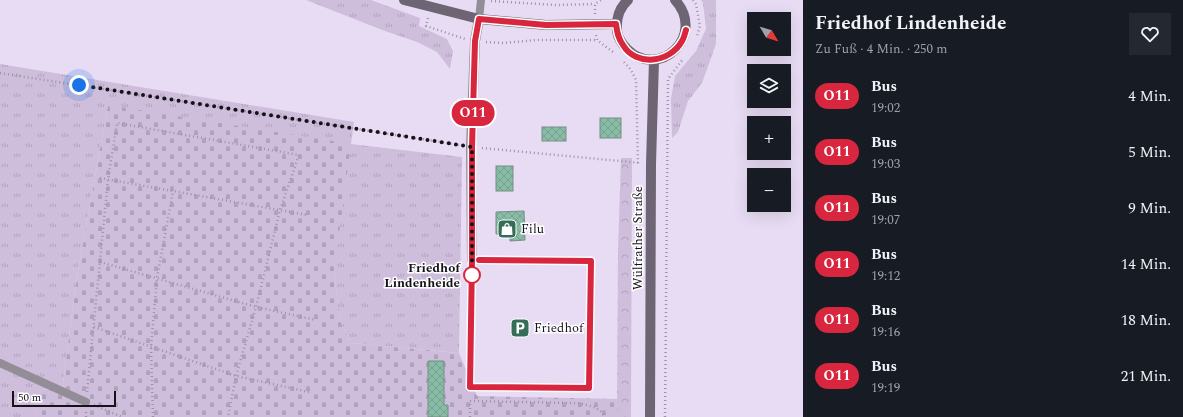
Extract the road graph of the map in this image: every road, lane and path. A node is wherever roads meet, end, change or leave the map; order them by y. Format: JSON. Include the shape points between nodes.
{"nodes":[{"id":1,"x":404,"y":0,"type":"edge"},
{"id":2,"x":481,"y":0,"type":"edge"},
{"id":3,"x":601,"y":0,"type":"edge"},
{"id":4,"x":628,"y":0,"type":"edge"},
{"id":5,"x":675,"y":0,"type":"edge"},
{"id":6,"x":693,"y":0,"type":"edge"},
{"id":7,"x":595,"y":4,"type":"junction"},
{"id":8,"x":430,"y":7,"type":"junction"},
{"id":9,"x":479,"y":19,"type":"junction"},
{"id":10,"x":596,"y":24,"type":"junction"},
{"id":11,"x":616,"y":24,"type":"junction"},
{"id":12,"x":696,"y":39,"type":"dead end"},
{"id":13,"x":597,"y":40,"type":"junction"},
{"id":14,"x":475,"y":41,"type":"junction"},
{"id":15,"x":614,"y":53,"type":"dead end"},
{"id":16,"x":685,"y":57,"type":"dead end"},
{"id":17,"x":620,"y":59,"type":"dead end"},
{"id":18,"x":654,"y":60,"type":"junction"},
{"id":19,"x":0,"y":73,"type":"edge"},
{"id":20,"x":472,"y":147,"type":"junction"},
{"id":21,"x":638,"y":163,"type":"junction"},
{"id":22,"x":651,"y":164,"type":"junction"},
{"id":23,"x":638,"y":170,"type":"dead end"},
{"id":24,"x":100,"y":178,"type":"dead end"},
{"id":25,"x":108,"y":180,"type":"junction"},
{"id":26,"x":173,"y":191,"type":"junction"},
{"id":27,"x":280,"y":210,"type":"junction"},
{"id":28,"x":306,"y":215,"type":"dead end"},
{"id":29,"x":472,"y":260,"type":"junction"},
{"id":30,"x":100,"y":262,"type":"junction"},
{"id":31,"x":157,"y":278,"type":"junction"},
{"id":32,"x":256,"y":307,"type":"junction"},
{"id":33,"x":316,"y":320,"type":"dead end"},
{"id":34,"x":94,"y":327,"type":"junction"},
{"id":35,"x":151,"y":347,"type":"junction"},
{"id":36,"x":0,"y":363,"type":"edge"},
{"id":37,"x":236,"y":376,"type":"junction"},
{"id":38,"x":470,"y":387,"type":"junction"},
{"id":39,"x":308,"y":392,"type":"dead end"},
{"id":40,"x":470,"y":401,"type":"junction"},
{"id":41,"x":86,"y":402,"type":"junction"},
{"id":42,"x":122,"y":417,"type":"edge"},
{"id":43,"x":153,"y":417,"type":"edge"},
{"id":44,"x":228,"y":417,"type":"edge"},
{"id":45,"x":470,"y":417,"type":"edge"},
{"id":46,"x":605,"y":417,"type":"edge"},
{"id":47,"x":650,"y":417,"type":"edge"},
{"id":48,"x":665,"y":417,"type":"edge"}],
"edges":[{"from":1,"to":8,"type":"main road"},
{"from":2,"to":7,"type":"path","via":[[556,5]]},
{"from":2,"to":9,"type":"lane"},
{"from":3,"to":7,"type":"path"},
{"from":4,"to":11,"type":"main road","via":[[623,4]]},
{"from":5,"to":18,"type":"main road","via":[[686,18],[683,41],[676,51]]},
{"from":6,"to":12,"type":"path","via":[[700,26]]},
{"from":7,"to":10,"type":"path"},
{"from":8,"to":9,"type":"main road"},
{"from":8,"to":14,"type":"path","via":[[426,26]]},
{"from":9,"to":10,"type":"main road","via":[[546,25]]},
{"from":9,"to":14,"type":"street"},
{"from":10,"to":11,"type":"main road"},
{"from":10,"to":13,"type":"path"},
{"from":11,"to":18,"type":"main road","via":[[623,46],[642,59]]},
{"from":13,"to":14,"type":"path","via":[[502,43]]},
{"from":13,"to":15,"type":"path"},
{"from":14,"to":20,"type":"street"},
{"from":16,"to":48,"type":"path","via":[[668,79]]},
{"from":17,"to":21,"type":"path","via":[[632,70],[636,80]]},
{"from":18,"to":22,"type":"main road","name":"Wülfrather Straße"},
{"from":19,"to":20,"type":"path"},
{"from":20,"to":21,"type":"path"},
{"from":20,"to":29,"type":"street"},
{"from":21,"to":22,"type":"path"},
{"from":21,"to":23,"type":"path"},
{"from":22,"to":47,"type":"main road","name":"Wülfrather Straße"},
{"from":24,"to":25,"type":"path"},
{"from":25,"to":26,"type":"path"},
{"from":25,"to":27,"type":"path","via":[[117,123],[299,155]]},
{"from":25,"to":30,"type":"path"},
{"from":26,"to":27,"type":"path"},
{"from":26,"to":31,"type":"path"},
{"from":27,"to":28,"type":"path"},
{"from":27,"to":32,"type":"path"},
{"from":29,"to":38,"type":"lane"},
{"from":29,"to":38,"type":"lane","via":[[591,261],[589,388]]},
{"from":30,"to":31,"type":"path"},
{"from":30,"to":34,"type":"path"},
{"from":31,"to":32,"type":"path"},
{"from":31,"to":35,"type":"path"},
{"from":32,"to":33,"type":"path"},
{"from":32,"to":37,"type":"path"},
{"from":34,"to":35,"type":"path"},
{"from":34,"to":41,"type":"path"},
{"from":35,"to":37,"type":"path"},
{"from":35,"to":43,"type":"path"},
{"from":36,"to":41,"type":"lane"},
{"from":37,"to":39,"type":"path"},
{"from":37,"to":44,"type":"path"},
{"from":38,"to":40,"type":"path"},
{"from":40,"to":45,"type":"path"},
{"from":40,"to":46,"type":"path","via":[[572,402],[588,404]]},
{"from":41,"to":42,"type":"path"}]}
